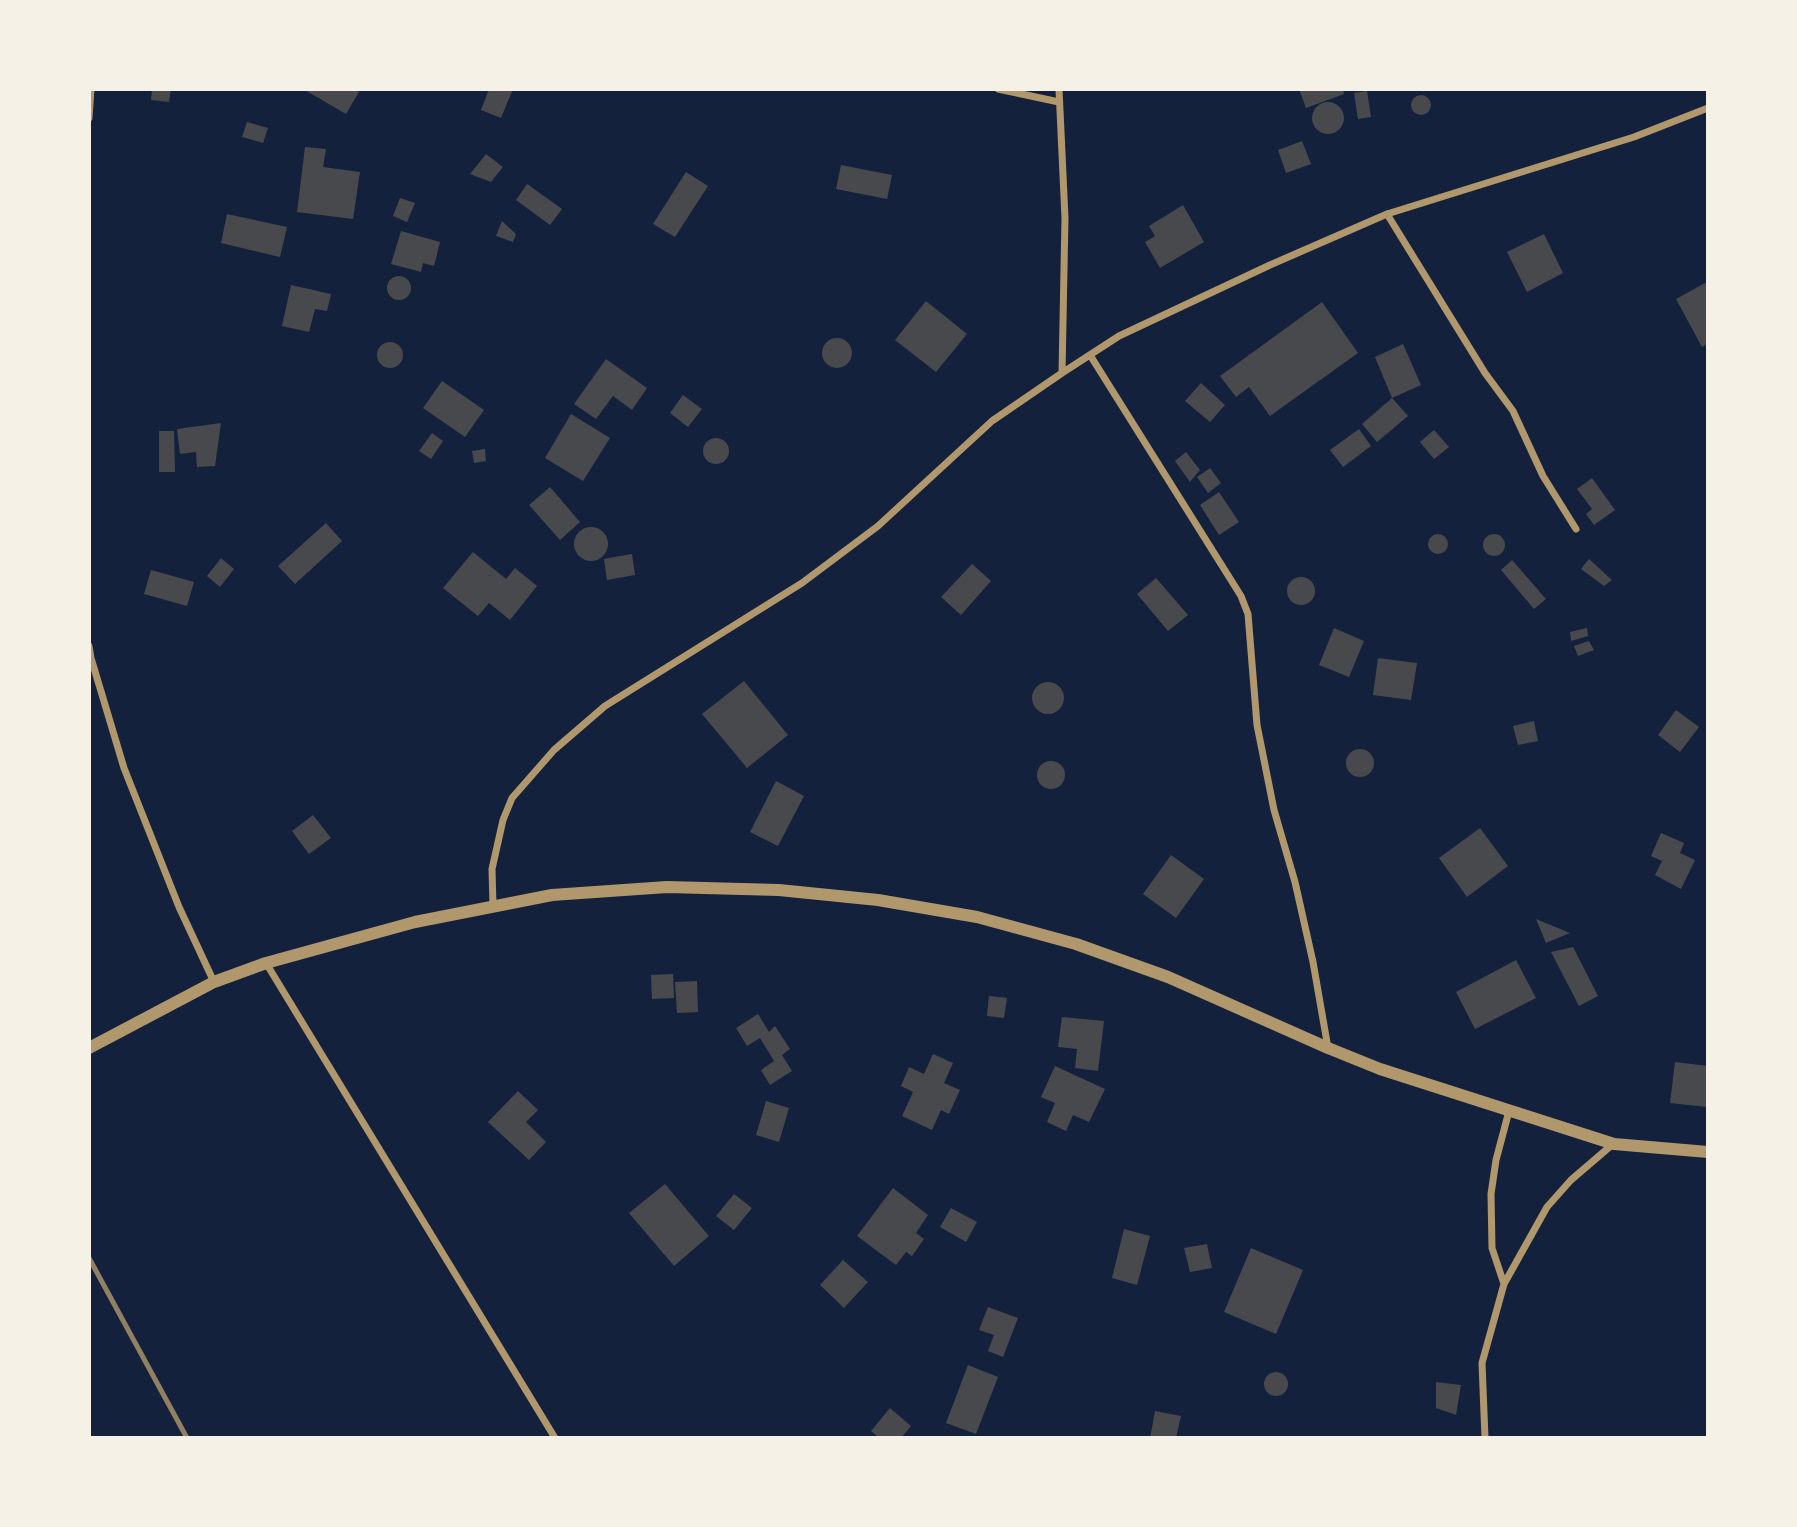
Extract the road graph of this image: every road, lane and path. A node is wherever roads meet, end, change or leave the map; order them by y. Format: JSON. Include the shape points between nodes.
{"nodes":[{"id":1,"x":91,"y":89,"type":"edge"},
{"id":2,"x":998,"y":89,"type":"edge"},
{"id":3,"x":1059,"y":89,"type":"edge"},
{"id":4,"x":1059,"y":102,"type":"junction"},
{"id":5,"x":1708,"y":108,"type":"edge"},
{"id":6,"x":89,"y":118,"type":"edge"},
{"id":7,"x":1387,"y":214,"type":"junction"},
{"id":8,"x":1090,"y":355,"type":"junction"},
{"id":9,"x":1062,"y":373,"type":"junction"},
{"id":10,"x":1576,"y":529,"type":"dead end"},
{"id":11,"x":89,"y":646,"type":"edge"},
{"id":12,"x":494,"y":906,"type":"junction"},
{"id":13,"x":266,"y":963,"type":"junction"},
{"id":14,"x":214,"y":982,"type":"junction"},
{"id":15,"x":89,"y":1048,"type":"edge"},
{"id":16,"x":1328,"y":1048,"type":"junction"},
{"id":17,"x":1509,"y":1111,"type":"junction"},
{"id":18,"x":1614,"y":1143,"type":"junction"},
{"id":19,"x":1708,"y":1152,"type":"edge"},
{"id":20,"x":1504,"y":1284,"type":"junction"},
{"id":21,"x":555,"y":1438,"type":"edge"},
{"id":22,"x":1485,"y":1438,"type":"edge"}],
"edges":[{"from":1,"to":6,"type":"street"},
{"from":2,"to":4,"type":"street"},
{"from":3,"to":4,"type":"street"},
{"from":4,"to":9,"type":"street","via":[[1065,218]]},
{"from":5,"to":7,"type":"street","via":[[1634,137]]},
{"from":7,"to":8,"type":"street","via":[[1132,330]]},
{"from":7,"to":10,"type":"street","via":[[1513,411],[1543,476]]},
{"from":8,"to":9,"type":"street"},
{"from":8,"to":16,"type":"street","via":[[1245,605],[1257,725],[1313,962]]},
{"from":9,"to":12,"type":"street","via":[[992,421],[878,526],[813,575],[605,706],[554,750],[512,798],[503,820],[492,869]]},
{"from":11,"to":14,"type":"street","via":[[124,768],[178,907]]},
{"from":12,"to":13,"type":"street","via":[[415,922]]},
{"from":12,"to":16,"type":"street","via":[[552,895],[667,887],[779,890],[878,900],[976,917],[1076,944],[1168,977]]},
{"from":13,"to":14,"type":"street"},
{"from":13,"to":21,"type":"street"},
{"from":14,"to":15,"type":"street"},
{"from":16,"to":17,"type":"street"},
{"from":17,"to":18,"type":"street"},
{"from":17,"to":20,"type":"street","via":[[1491,1194],[1492,1248]]},
{"from":18,"to":19,"type":"street"},
{"from":18,"to":20,"type":"street","via":[[1547,1208]]},
{"from":20,"to":22,"type":"street","via":[[1482,1363]]}]}
